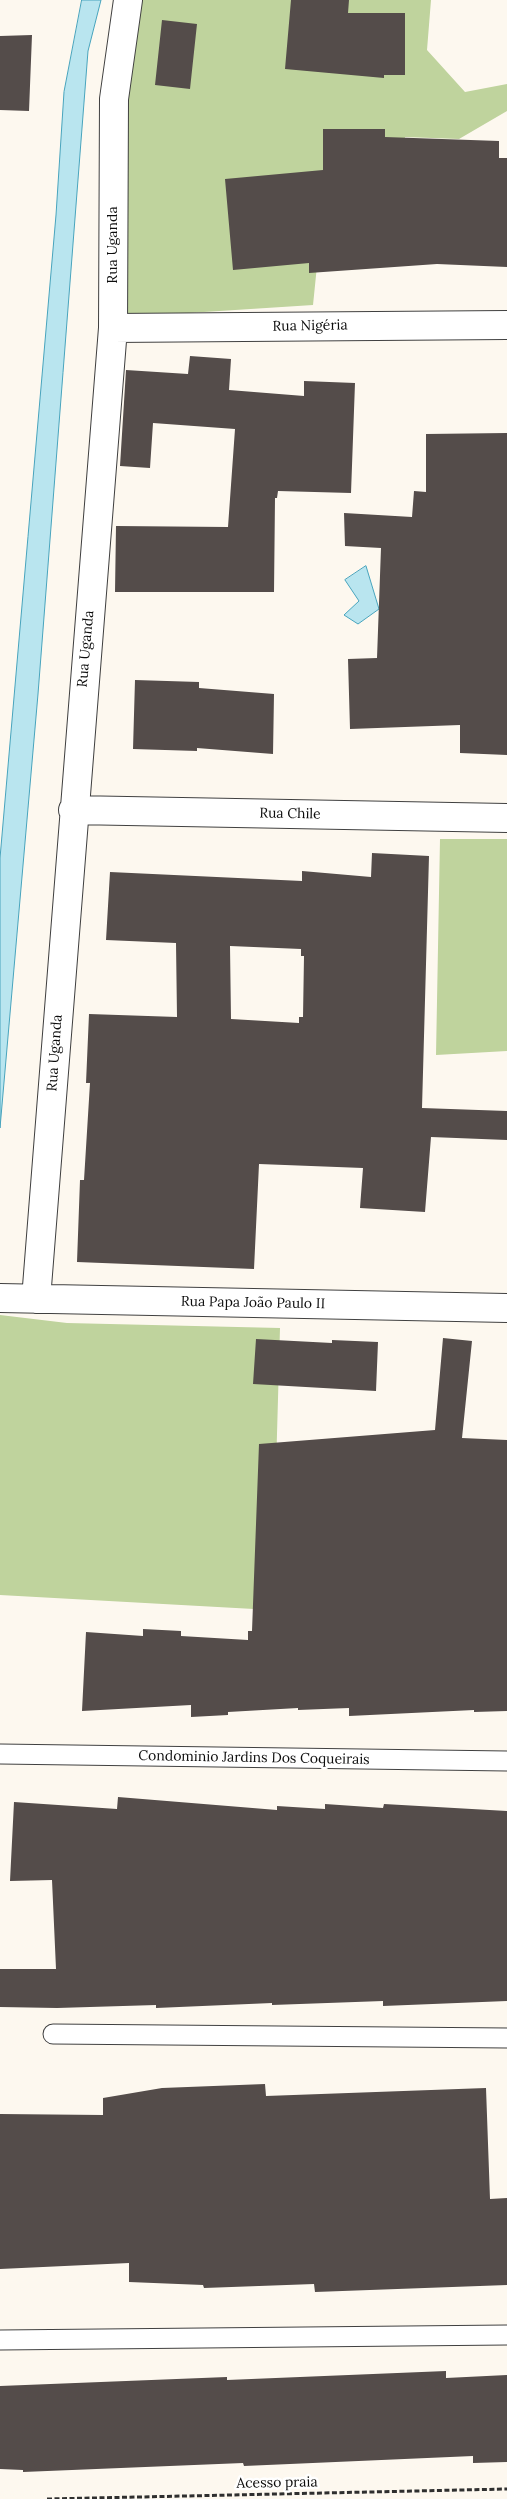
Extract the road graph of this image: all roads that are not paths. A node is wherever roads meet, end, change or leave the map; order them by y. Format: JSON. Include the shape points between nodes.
{"nodes":[{"id":1,"x":128,"y":0,"type":"edge"},
{"id":2,"x":507,"y":325,"type":"edge"},
{"id":3,"x":113,"y":328,"type":"junction"},
{"id":4,"x":73,"y":810,"type":"junction"},
{"id":5,"x":507,"y":818,"type":"edge"},
{"id":6,"x":0,"y":1298,"type":"edge"},
{"id":7,"x":36,"y":1299,"type":"junction"},
{"id":8,"x":507,"y":1308,"type":"edge"},
{"id":9,"x":0,"y":1754,"type":"edge"},
{"id":10,"x":507,"y":1761,"type":"edge"},
{"id":11,"x":53,"y":2034,"type":"dead end"},
{"id":12,"x":507,"y":2038,"type":"edge"},
{"id":13,"x":507,"y":2335,"type":"edge"},
{"id":14,"x":0,"y":2340,"type":"edge"}],
"edges":[{"from":1,"to":3,"type":"street","name":"Rua Uganda","via":[[114,99]]},
{"from":2,"to":3,"type":"street","name":"Rua Nigéria"},
{"from":3,"to":4,"type":"street","name":"Rua Uganda"},
{"from":4,"to":5,"type":"street","name":"Rua Chile"},
{"from":4,"to":7,"type":"street","name":"Rua Uganda"},
{"from":6,"to":7,"type":"street","name":"Rua Papa João Paulo II"},
{"from":7,"to":8,"type":"street","name":"Rua Papa João Paulo II"},
{"from":9,"to":10,"type":"lane","name":"Condominio Jardins Dos Coqueirais"},
{"from":11,"to":12,"type":"lane"},
{"from":13,"to":14,"type":"lane"}]}
